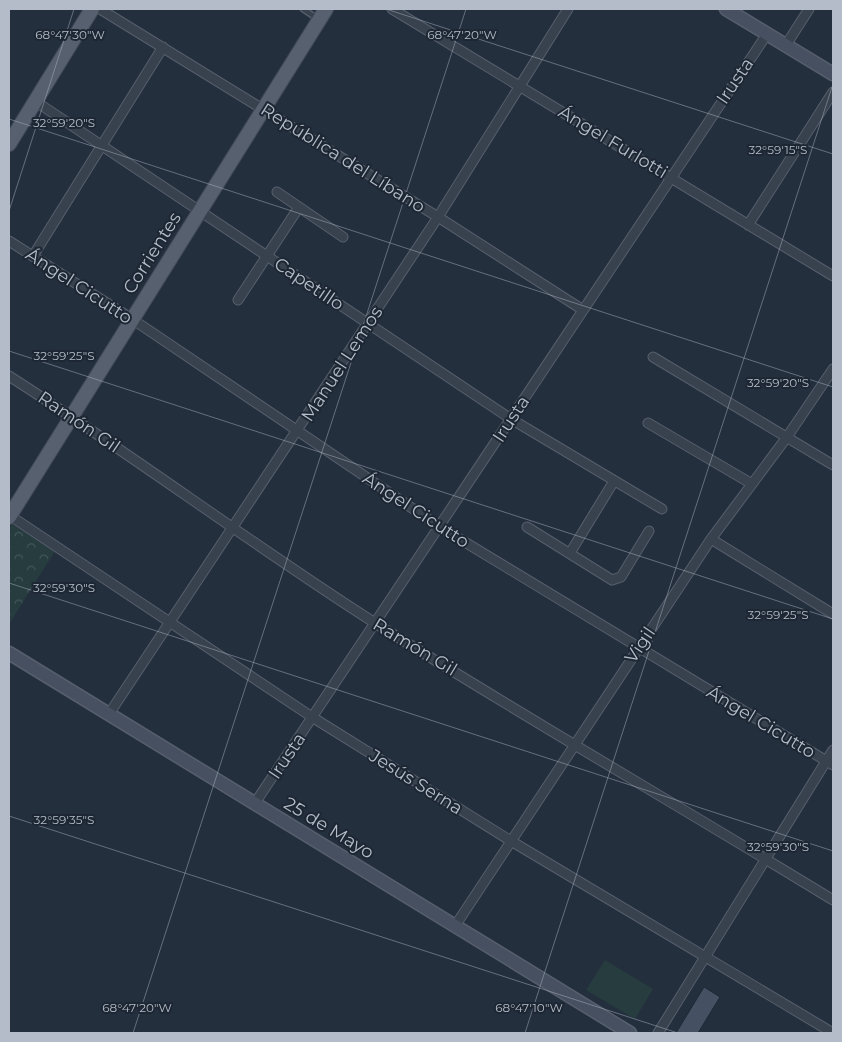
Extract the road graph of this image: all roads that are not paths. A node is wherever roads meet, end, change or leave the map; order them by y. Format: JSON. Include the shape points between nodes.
{"nodes":[{"id":1,"x":92,"y":9,"type":"edge"},
{"id":2,"x":100,"y":9,"type":"edge"},
{"id":3,"x":303,"y":9,"type":"edge"},
{"id":4,"x":392,"y":9,"type":"edge"},
{"id":5,"x":568,"y":9,"type":"edge"},
{"id":6,"x":726,"y":9,"type":"edge"},
{"id":7,"x":809,"y":9,"type":"edge"},
{"id":8,"x":322,"y":14,"type":"edge"},
{"id":9,"x":767,"y":34,"type":"junction"},
{"id":10,"x":786,"y":45,"type":"junction"},
{"id":11,"x":163,"y":48,"type":"junction"},
{"id":12,"x":833,"y":74,"type":"edge"},
{"id":13,"x":520,"y":87,"type":"junction"},
{"id":14,"x":833,"y":92,"type":"edge"},
{"id":15,"x":35,"y":101,"type":"junction"},
{"id":16,"x":264,"y":109,"type":"junction"},
{"id":17,"x":9,"y":144,"type":"edge"},
{"id":18,"x":102,"y":146,"type":"junction"},
{"id":19,"x":671,"y":178,"type":"junction"},
{"id":20,"x":277,"y":192,"type":"dead end"},
{"id":21,"x":299,"y":207,"type":"junction"},
{"id":22,"x":200,"y":212,"type":"junction"},
{"id":23,"x":438,"y":217,"type":"junction"},
{"id":24,"x":748,"y":225,"type":"junction"},
{"id":25,"x":343,"y":237,"type":"dead end"},
{"id":26,"x":9,"y":241,"type":"edge"},
{"id":27,"x":32,"y":256,"type":"junction"},
{"id":28,"x":267,"y":256,"type":"junction"},
{"id":29,"x":833,"y":276,"type":"edge"},
{"id":30,"x":238,"y":300,"type":"dead end"},
{"id":31,"x":583,"y":310,"type":"junction"},
{"id":32,"x":132,"y":319,"type":"junction"},
{"id":33,"x":368,"y":324,"type":"junction"},
{"id":34,"x":653,"y":358,"type":"dead end"},
{"id":35,"x":833,"y":369,"type":"edge"},
{"id":36,"x":9,"y":376,"type":"edge"},
{"id":37,"x":71,"y":416,"type":"junction"},
{"id":38,"x":511,"y":419,"type":"junction"},
{"id":39,"x":648,"y":423,"type":"dead end"},
{"id":40,"x":297,"y":432,"type":"junction"},
{"id":41,"x":787,"y":437,"type":"junction"},
{"id":42,"x":833,"y":465,"type":"edge"},
{"id":43,"x":614,"y":482,"type":"junction"},
{"id":44,"x":752,"y":484,"type":"junction"},
{"id":45,"x":662,"y":509,"type":"dead end"},
{"id":46,"x":9,"y":516,"type":"edge"},
{"id":47,"x":440,"y":527,"type":"junction"},
{"id":48,"x":526,"y":527,"type":"dead end"},
{"id":49,"x":232,"y":528,"type":"junction"},
{"id":50,"x":649,"y":531,"type":"dead end"},
{"id":51,"x":711,"y":539,"type":"junction"},
{"id":52,"x":570,"y":553,"type":"junction"},
{"id":53,"x":833,"y":614,"type":"edge"},
{"id":54,"x":170,"y":623,"type":"junction"},
{"id":55,"x":375,"y":623,"type":"junction"},
{"id":56,"x":638,"y":648,"type":"junction"},
{"id":57,"x":9,"y":653,"type":"edge"},
{"id":58,"x":109,"y":714,"type":"junction"},
{"id":59,"x":312,"y":717,"type":"junction"},
{"id":60,"x":575,"y":744,"type":"junction"},
{"id":61,"x":833,"y":750,"type":"edge"},
{"id":62,"x":830,"y":763,"type":"edge"},
{"id":63,"x":255,"y":803,"type":"junction"},
{"id":64,"x":511,"y":841,"type":"junction"},
{"id":65,"x":767,"y":859,"type":"junction"},
{"id":66,"x":833,"y":900,"type":"edge"},
{"id":67,"x":455,"y":926,"type":"junction"},
{"id":68,"x":706,"y":956,"type":"junction"},
{"id":69,"x":630,"y":1033,"type":"edge"},
{"id":70,"x":658,"y":1033,"type":"edge"},
{"id":71,"x":833,"y":1033,"type":"edge"}],
"edges":[{"from":1,"to":15,"type":"main road"},
{"from":2,"to":11,"type":"street","name":"República del Líbano"},
{"from":3,"to":8,"type":"lane"},
{"from":4,"to":13,"type":"street","name":"Ángel Furlotti"},
{"from":5,"to":13,"type":"street","name":"Manuel Lemos"},
{"from":6,"to":9,"type":"street"},
{"from":7,"to":10,"type":"street"},
{"from":8,"to":16,"type":"main road","name":"Corrientes"},
{"from":9,"to":10,"type":"street"},
{"from":9,"to":19,"type":"street","name":"Irusta"},
{"from":10,"to":12,"type":"street"},
{"from":11,"to":16,"type":"street","name":"República del Líbano"},
{"from":11,"to":18,"type":"street"},
{"from":13,"to":19,"type":"street","name":"Ángel Furlotti"},
{"from":13,"to":23,"type":"street","name":"Manuel Lemos"},
{"from":14,"to":24,"type":"street"},
{"from":15,"to":17,"type":"main road"},
{"from":15,"to":18,"type":"street","name":"Capetillo"},
{"from":16,"to":22,"type":"main road","name":"Corrientes"},
{"from":16,"to":23,"type":"street","name":"República del Líbano"},
{"from":18,"to":22,"type":"street","name":"Capetillo"},
{"from":18,"to":27,"type":"street"},
{"from":19,"to":24,"type":"street","name":"Ángel Furlotti"},
{"from":19,"to":31,"type":"street","name":"Irusta"},
{"from":20,"to":21,"type":"street"},
{"from":21,"to":25,"type":"street"},
{"from":21,"to":28,"type":"street"},
{"from":22,"to":28,"type":"street","name":"Capetillo"},
{"from":22,"to":32,"type":"main road","name":"Corrientes"},
{"from":23,"to":31,"type":"street","name":"República del Líbano"},
{"from":23,"to":33,"type":"street","name":"Manuel Lemos"},
{"from":24,"to":29,"type":"street","name":"Ángel Furlotti"},
{"from":26,"to":27,"type":"street","name":"Ángel Cicutto"},
{"from":27,"to":32,"type":"street","name":"Ángel Cicutto"},
{"from":28,"to":30,"type":"street"},
{"from":28,"to":33,"type":"street","name":"Capetillo"},
{"from":31,"to":38,"type":"street","name":"Irusta"},
{"from":32,"to":37,"type":"main road","name":"Corrientes"},
{"from":32,"to":40,"type":"street","name":"Ángel Cicutto"},
{"from":33,"to":38,"type":"street","name":"Capetillo"},
{"from":33,"to":40,"type":"street","name":"Manuel Lemos"},
{"from":34,"to":41,"type":"street"},
{"from":35,"to":41,"type":"street","name":"Vigil"},
{"from":36,"to":37,"type":"street","name":"Ramón Gil"},
{"from":37,"to":46,"type":"main road","name":"Corrientes"},
{"from":37,"to":49,"type":"street","name":"Ramón Gil"},
{"from":38,"to":43,"type":"street","name":"Capetillo"},
{"from":38,"to":47,"type":"street","name":"Irusta"},
{"from":39,"to":44,"type":"street"},
{"from":40,"to":47,"type":"street","name":"Ángel Cicutto"},
{"from":40,"to":49,"type":"street","name":"Manuel Lemos"},
{"from":41,"to":42,"type":"street"},
{"from":41,"to":44,"type":"street","name":"Vigil"},
{"from":43,"to":45,"type":"street","name":"Capetillo"},
{"from":43,"to":52,"type":"street"},
{"from":44,"to":51,"type":"street","name":"Vigil"},
{"from":46,"to":54,"type":"street","name":"Jesús Serna"},
{"from":47,"to":55,"type":"street","name":"Irusta"},
{"from":47,"to":56,"type":"street","name":"Ángel Cicutto"},
{"from":48,"to":52,"type":"street"},
{"from":49,"to":54,"type":"street","name":"Manuel Lemos"},
{"from":49,"to":55,"type":"street","name":"Ramón Gil"},
{"from":50,"to":52,"type":"street","via":[[621,577],[612,580]]},
{"from":51,"to":53,"type":"street"},
{"from":51,"to":56,"type":"street","name":"Vigil"},
{"from":54,"to":58,"type":"street","name":"Manuel Lemos"},
{"from":54,"to":59,"type":"street","name":"Jesús Serna"},
{"from":55,"to":59,"type":"street","name":"Irusta"},
{"from":55,"to":60,"type":"street","name":"Ramón Gil"},
{"from":56,"to":60,"type":"street","name":"Vigil"},
{"from":56,"to":62,"type":"street","name":"Ángel Cicutto"},
{"from":57,"to":58,"type":"street","name":"25 de Mayo"},
{"from":58,"to":63,"type":"street","name":"25 de Mayo"},
{"from":59,"to":63,"type":"street","name":"Irusta"},
{"from":59,"to":64,"type":"street","name":"Jesús Serna"},
{"from":60,"to":64,"type":"street","name":"Vigil"},
{"from":60,"to":65,"type":"street","name":"Ramón Gil"},
{"from":61,"to":62,"type":"street"},
{"from":62,"to":65,"type":"street"},
{"from":63,"to":67,"type":"street","name":"25 de Mayo"},
{"from":64,"to":67,"type":"street","name":"Vigil"},
{"from":64,"to":68,"type":"street","name":"Jesús Serna"},
{"from":65,"to":66,"type":"street","name":"Ramón Gil"},
{"from":65,"to":68,"type":"street"},
{"from":67,"to":69,"type":"street","name":"25 de Mayo"},
{"from":68,"to":70,"type":"street"},
{"from":68,"to":71,"type":"street","name":"Jesús Serna"}]}
